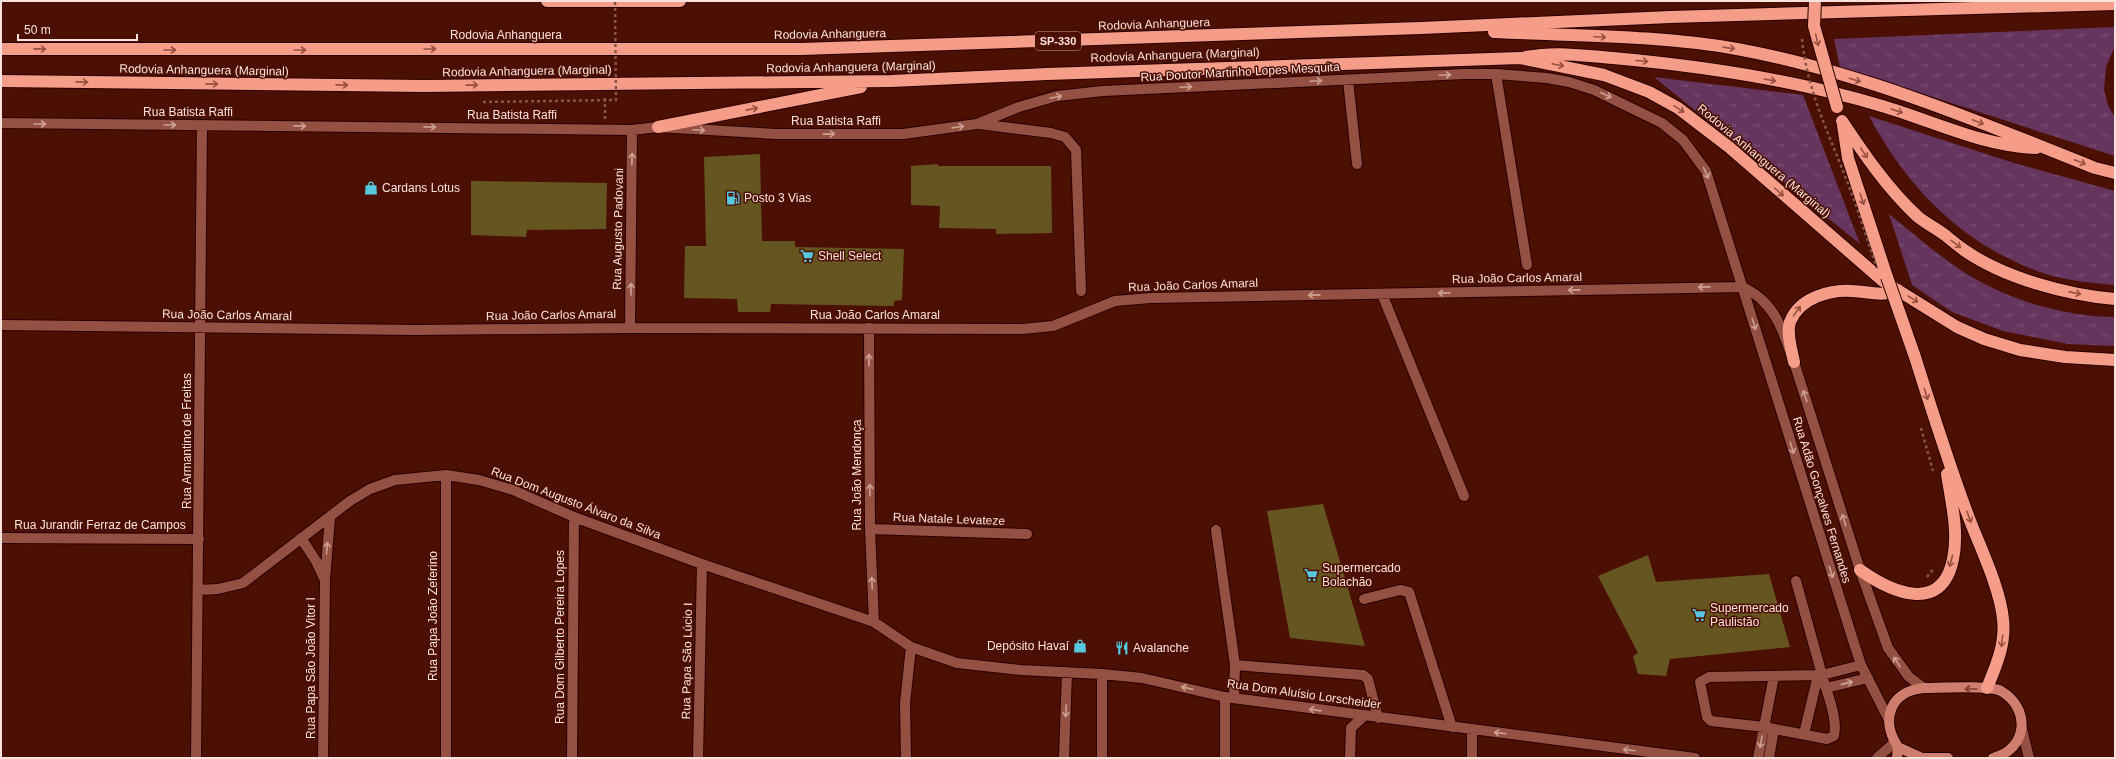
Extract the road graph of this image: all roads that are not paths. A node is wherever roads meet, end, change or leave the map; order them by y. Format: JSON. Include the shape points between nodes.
{"nodes":[{"id":1,"x":547,"y":1,"type":"edge"},
{"id":2,"x":680,"y":1,"type":"edge"},
{"id":3,"x":1814,"y":1,"type":"edge"},
{"id":4,"x":2115,"y":4,"type":"edge"},
{"id":5,"x":1421,"y":28,"type":"junction"},
{"id":6,"x":1,"y":49,"type":"edge"},
{"id":7,"x":1520,"y":58,"type":"junction"},
{"id":8,"x":1464,"y":74,"type":"joint"},
{"id":9,"x":1496,"y":74,"type":"junction"},
{"id":10,"x":1348,"y":80,"type":"junction"},
{"id":11,"x":1,"y":81,"type":"edge"},
{"id":12,"x":891,"y":81,"type":"junction"},
{"id":13,"x":1019,"y":107,"type":"joint"},
{"id":14,"x":1842,"y":121,"type":"junction"},
{"id":15,"x":1,"y":123,"type":"edge"},
{"id":16,"x":977,"y":124,"type":"junction"},
{"id":17,"x":202,"y":125,"type":"junction"},
{"id":18,"x":658,"y":127,"type":"junction"},
{"id":19,"x":632,"y":130,"type":"junction"},
{"id":20,"x":2045,"y":148,"type":"junction"},
{"id":21,"x":1357,"y":164,"type":"dead end"},
{"id":22,"x":2115,"y":173,"type":"edge"},
{"id":23,"x":1528,"y":265,"type":"dead end"},
{"id":24,"x":1743,"y":287,"type":"junction"},
{"id":25,"x":1081,"y":290,"type":"dead end"},
{"id":26,"x":1898,"y":290,"type":"junction"},
{"id":27,"x":1382,"y":294,"type":"junction"},
{"id":28,"x":2110,"y":298,"type":"edge"},
{"id":29,"x":1,"y":325,"type":"edge"},
{"id":30,"x":200,"y":327,"type":"junction"},
{"id":31,"x":630,"y":328,"type":"junction"},
{"id":32,"x":869,"y":328,"type":"junction"},
{"id":33,"x":2115,"y":360,"type":"edge"},
{"id":34,"x":1794,"y":362,"type":"junction"},
{"id":35,"x":1945,"y":452,"type":"junction"},
{"id":36,"x":446,"y":475,"type":"junction"},
{"id":37,"x":1464,"y":496,"type":"dead end"},
{"id":38,"x":330,"y":517,"type":"junction"},
{"id":39,"x":574,"y":517,"type":"junction"},
{"id":40,"x":870,"y":530,"type":"junction"},
{"id":41,"x":1216,"y":530,"type":"dead end"},
{"id":42,"x":1027,"y":534,"type":"dead end"},
{"id":43,"x":1,"y":538,"type":"edge"},
{"id":44,"x":301,"y":538,"type":"junction"},
{"id":45,"x":199,"y":539,"type":"junction"},
{"id":46,"x":702,"y":564,"type":"junction"},
{"id":47,"x":1860,"y":570,"type":"junction"},
{"id":48,"x":325,"y":579,"type":"junction"},
{"id":49,"x":1796,"y":581,"type":"dead end"},
{"id":50,"x":198,"y":590,"type":"junction"},
{"id":51,"x":1364,"y":599,"type":"dead end"},
{"id":52,"x":874,"y":622,"type":"junction"},
{"id":53,"x":911,"y":647,"type":"junction"},
{"id":54,"x":1235,"y":665,"type":"junction"},
{"id":55,"x":1862,"y":665,"type":"junction"},
{"id":56,"x":1067,"y":672,"type":"junction"},
{"id":57,"x":1102,"y":674,"type":"junction"},
{"id":58,"x":1820,"y":675,"type":"junction"},
{"id":59,"x":1774,"y":676,"type":"junction"},
{"id":60,"x":1868,"y":678,"type":"junction"},
{"id":61,"x":1826,"y":688,"type":"junction"},
{"id":62,"x":1924,"y":688,"type":"junction"},
{"id":63,"x":1987,"y":688,"type":"junction"},
{"id":64,"x":1230,"y":698,"type":"junction"},
{"id":65,"x":1336,"y":712,"type":"junction"},
{"id":66,"x":1364,"y":716,"type":"junction"},
{"id":67,"x":1378,"y":718,"type":"junction"},
{"id":68,"x":1888,"y":718,"type":"junction"},
{"id":69,"x":1452,"y":727,"type":"junction"},
{"id":70,"x":1764,"y":727,"type":"junction"},
{"id":71,"x":1774,"y":728,"type":"junction"},
{"id":72,"x":1472,"y":730,"type":"junction"},
{"id":73,"x":2022,"y":730,"type":"junction"},
{"id":74,"x":1804,"y":734,"type":"junction"},
{"id":75,"x":1349,"y":739,"type":"junction"},
{"id":76,"x":1897,"y":745,"type":"junction"},
{"id":77,"x":196,"y":758,"type":"edge"},
{"id":78,"x":323,"y":758,"type":"edge"},
{"id":79,"x":446,"y":758,"type":"edge"},
{"id":80,"x":572,"y":758,"type":"edge"},
{"id":81,"x":698,"y":758,"type":"edge"},
{"id":82,"x":906,"y":758,"type":"edge"},
{"id":83,"x":1064,"y":758,"type":"edge"},
{"id":84,"x":1102,"y":758,"type":"edge"},
{"id":85,"x":1225,"y":758,"type":"edge"},
{"id":86,"x":1350,"y":758,"type":"edge"},
{"id":87,"x":1472,"y":758,"type":"edge"},
{"id":88,"x":1695,"y":758,"type":"edge"},
{"id":89,"x":1758,"y":758,"type":"edge"},
{"id":90,"x":1769,"y":758,"type":"edge"},
{"id":91,"x":1877,"y":758,"type":"edge"},
{"id":92,"x":1897,"y":758,"type":"edge"},
{"id":93,"x":1945,"y":758,"type":"edge"},
{"id":94,"x":1992,"y":758,"type":"edge"},
{"id":95,"x":2029,"y":758,"type":"edge"}],
"edges":[{"from":1,"to":2,"type":"highway"},
{"from":3,"to":14,"type":"highway","one_way":true,"bridge":true,"via":[[1814,26]]},
{"from":4,"to":5,"type":"highway","name":"Rodovia Anhanguera","number":"SP-330","via":[[1670,17]]},
{"from":6,"to":5,"type":"highway","name":"Rodovia Anhanguera","number":"SP-330","one_way":true,"via":[[800,49]]},
{"from":5,"to":20,"type":"highway","one_way":true,"via":[[1684,41],[1737,49],[1800,63],[1908,96]]},
{"from":7,"to":12,"type":"highway","name":"Rodovia Anhanguera (Marginal)"},
{"from":7,"to":20,"type":"highway","one_way":true,"via":[[1548,53],[1700,68],[1794,85],[1881,106],[1995,143]]},
{"from":7,"to":26,"type":"highway","name":"Rodovia Anhanguera (Marginal)","one_way":true,"via":[[1604,75],[1649,92],[1678,108],[1729,147],[1883,281]]},
{"from":8,"to":9,"type":"street","name":"Rua Adão Gonçalves Fernandes"},
{"from":10,"to":8,"type":"street","name":"Rua Doutor Martinho Lopes Mesquita","one_way":true},
{"from":9,"to":23,"type":"street"},
{"from":9,"to":24,"type":"street","name":"Rua Adão Gonçalves Fernandes","one_way":true,"via":[[1570,82],[1594,90],[1662,123],[1683,140],[1706,171]]},
{"from":13,"to":10,"type":"street","name":"Rua Doutor Martinho Lopes Mesquita","one_way":true,"via":[[1057,96],[1103,91]]},
{"from":10,"to":21,"type":"street"},
{"from":11,"to":12,"type":"highway","name":"Rodovia Anhanguera (Marginal)","one_way":true,"via":[[424,86]]},
{"from":18,"to":12,"type":"highway","one_way":true},
{"from":13,"to":16,"type":"street","name":"Rua Batista Raffi"},
{"from":14,"to":28,"type":"highway","one_way":true,"via":[[1869,162],[1902,200],[1918,217],[1964,251],[2042,286]]},
{"from":14,"to":35,"type":"highway","one_way":true,"bridge":true,"via":[[1848,158]]},
{"from":15,"to":17,"type":"street","name":"Rua Batista Raffi","one_way":true},
{"from":18,"to":16,"type":"street","name":"Rua Batista Raffi","one_way":true,"via":[[776,134],[903,134]]},
{"from":16,"to":25,"type":"street","via":[[1051,133],[1065,137],[1076,150]]},
{"from":17,"to":19,"type":"street","name":"Rua Batista Raffi","one_way":true},
{"from":17,"to":30,"type":"street","name":"Rua Armantino de Freitas"},
{"from":18,"to":19,"type":"street","name":"Rua Batista Raffi"},
{"from":31,"to":19,"type":"street","name":"Rua Augusto Padovani","one_way":true},
{"from":20,"to":22,"type":"highway","one_way":true,"via":[[2095,168]]},
{"from":24,"to":27,"type":"street","name":"Rua João Carlos Amaral","one_way":true},
{"from":24,"to":34,"type":"street","name":"Rua Adão Gonçalves Fernandes","via":[[1763,301],[1772,312],[1782,329]]},
{"from":24,"to":55,"type":"street","name":"Rua Adão Gonçalves Fernandes","one_way":true},
{"from":26,"to":33,"type":"highway","name":"Rodovia Anhanguera (Marginal)","one_way":true,"via":[[1957,326],[1984,339],[2020,350],[2065,357]]},
{"from":34,"to":26,"type":"highway","one_way":true,"via":[[1790,322],[1802,305],[1832,292],[1851,291],[1884,295]]},
{"from":27,"to":32,"type":"street","name":"Rua João Carlos Amaral","one_way":true,"via":[[1151,298],[1115,301],[1053,326],[1022,329]]},
{"from":27,"to":37,"type":"street"},
{"from":29,"to":30,"type":"street","name":"Rua João Carlos Amaral"},
{"from":30,"to":31,"type":"street","name":"Rua João Carlos Amaral","via":[[408,330]]},
{"from":30,"to":45,"type":"street","name":"Rua Armantino de Freitas"},
{"from":31,"to":32,"type":"street","name":"Rua João Carlos Amaral"},
{"from":40,"to":32,"type":"street","name":"Rua João Mendonça","one_way":true},
{"from":47,"to":34,"type":"street","name":"Rua Adão Gonçalves Fernandes","one_way":true},
{"from":35,"to":47,"type":"highway","one_way":true,"via":[[1954,537],[1953,560],[1939,586],[1928,593],[1906,594],[1890,589]]},
{"from":35,"to":63,"type":"highway","one_way":true,"via":[[1996,590],[2003,618],[2003,641]]},
{"from":36,"to":38,"type":"street","name":"Rua Dom Augusto Álvaro da Silva","via":[[395,480],[370,489]]},
{"from":36,"to":39,"type":"street","name":"Rua Dom Augusto Álvaro da Silva","via":[[479,480],[513,490]]},
{"from":36,"to":79,"type":"street","name":"Rua Papa João Zeferino"},
{"from":38,"to":44,"type":"street","name":"Rua Dom Augusto Álvaro da Silva"},
{"from":48,"to":38,"type":"street","name":"Rua Papa São João Vitor I","one_way":true},
{"from":39,"to":46,"type":"street","name":"Rua Dom Augusto Álvaro da Silva"},
{"from":39,"to":80,"type":"street","name":"Rua Dom Gilberto Pereira Lopes"},
{"from":40,"to":42,"type":"street","name":"Rua Natale Levateze"},
{"from":52,"to":40,"type":"street","name":"Rua João Mendonça","one_way":true},
{"from":41,"to":54,"type":"street"},
{"from":43,"to":45,"type":"street","name":"Rua Jurandir Ferraz de Campos"},
{"from":44,"to":48,"type":"street","name":"Rua Papa São João Vitor I"},
{"from":44,"to":50,"type":"street","name":"Rua Dom Augusto Álvaro da Silva","via":[[243,583]]},
{"from":45,"to":50,"type":"street","name":"Rua Armantino de Freitas"},
{"from":46,"to":52,"type":"street","name":"Rua Dom Augusto Álvaro da Silva"},
{"from":46,"to":81,"type":"street","name":"Rua Papa São Lúcio I"},
{"from":62,"to":47,"type":"street","name":"Rua Adão Gonçalves Fernandes","one_way":true,"via":[[1909,677],[1888,648]]},
{"from":48,"to":78,"type":"street","name":"Rua Papa São João Vitor I"},
{"from":49,"to":58,"type":"street"},
{"from":50,"to":77,"type":"street","name":"Rua Armantino de Freitas"},
{"from":51,"to":69,"type":"street","via":[[1400,590],[1409,592]]},
{"from":52,"to":53,"type":"street","name":"Rua Dom Augusto Álvaro da Silva"},
{"from":53,"to":56,"type":"street","name":"Rua Dom Aluísio Lorscheider","via":[[957,663]]},
{"from":53,"to":82,"type":"street","via":[[906,703]]},
{"from":54,"to":64,"type":"street"},
{"from":54,"to":67,"type":"street","via":[[1363,675],[1368,679]]},
{"from":55,"to":58,"type":"street"},
{"from":55,"to":60,"type":"street","name":"Rua Adão Gonçalves Fernandes"},
{"from":56,"to":57,"type":"street","name":"Rua Dom Aluísio Lorscheider"},
{"from":56,"to":83,"type":"street","one_way":true},
{"from":64,"to":57,"type":"street","name":"Rua Dom Aluísio Lorscheider","one_way":true,"via":[[1142,678]]},
{"from":57,"to":84,"type":"street"},
{"from":58,"to":59,"type":"street"},
{"from":58,"to":61,"type":"street"},
{"from":58,"to":74,"type":"street"},
{"from":59,"to":70,"type":"street"},
{"from":59,"to":70,"type":"street","via":[[1709,677],[1700,682],[1707,716],[1711,721]]},
{"from":61,"to":60,"type":"street","one_way":true},
{"from":60,"to":68,"type":"street","name":"Rua Adão Gonçalves Fernandes"},
{"from":61,"to":74,"type":"street","via":[[1836,726],[1834,736],[1827,739]]},
{"from":63,"to":62,"type":"main road","one_way":true},
{"from":62,"to":68,"type":"main road","via":[[1915,689],[1902,696],[1894,704]]},
{"from":63,"to":73,"type":"main road","via":[[2000,691],[2010,699],[2019,712]]},
{"from":65,"to":64,"type":"street","name":"Rua Dom Aluísio Lorscheider","one_way":true},
{"from":64,"to":85,"type":"street"},
{"from":65,"to":66,"type":"street","name":"Rua Dom Aluísio Lorscheider"},
{"from":65,"to":75,"type":"street","via":[[1345,725]]},
{"from":66,"to":67,"type":"street","name":"Rua Dom Aluísio Lorscheider"},
{"from":66,"to":75,"type":"street","via":[[1351,728]]},
{"from":67,"to":69,"type":"street","name":"Rua Dom Aluísio Lorscheider"},
{"from":68,"to":76,"type":"main road","via":[[1890,731]]},
{"from":69,"to":72,"type":"street","name":"Rua Dom Aluísio Lorscheider"},
{"from":70,"to":71,"type":"street"},
{"from":70,"to":89,"type":"street","one_way":true},
{"from":71,"to":74,"type":"street"},
{"from":71,"to":90,"type":"street"},
{"from":72,"to":87,"type":"street"},
{"from":88,"to":72,"type":"street","name":"Rua Dom Aluísio Lorscheider","one_way":true},
{"from":73,"to":94,"type":"main road","via":[[2012,748],[2001,756]]},
{"from":73,"to":95,"type":"street"},
{"from":75,"to":86,"type":"street"},
{"from":76,"to":91,"type":"street"},
{"from":76,"to":92,"type":"main road"},
{"from":76,"to":93,"type":"main road","via":[[1922,758]]}]}
